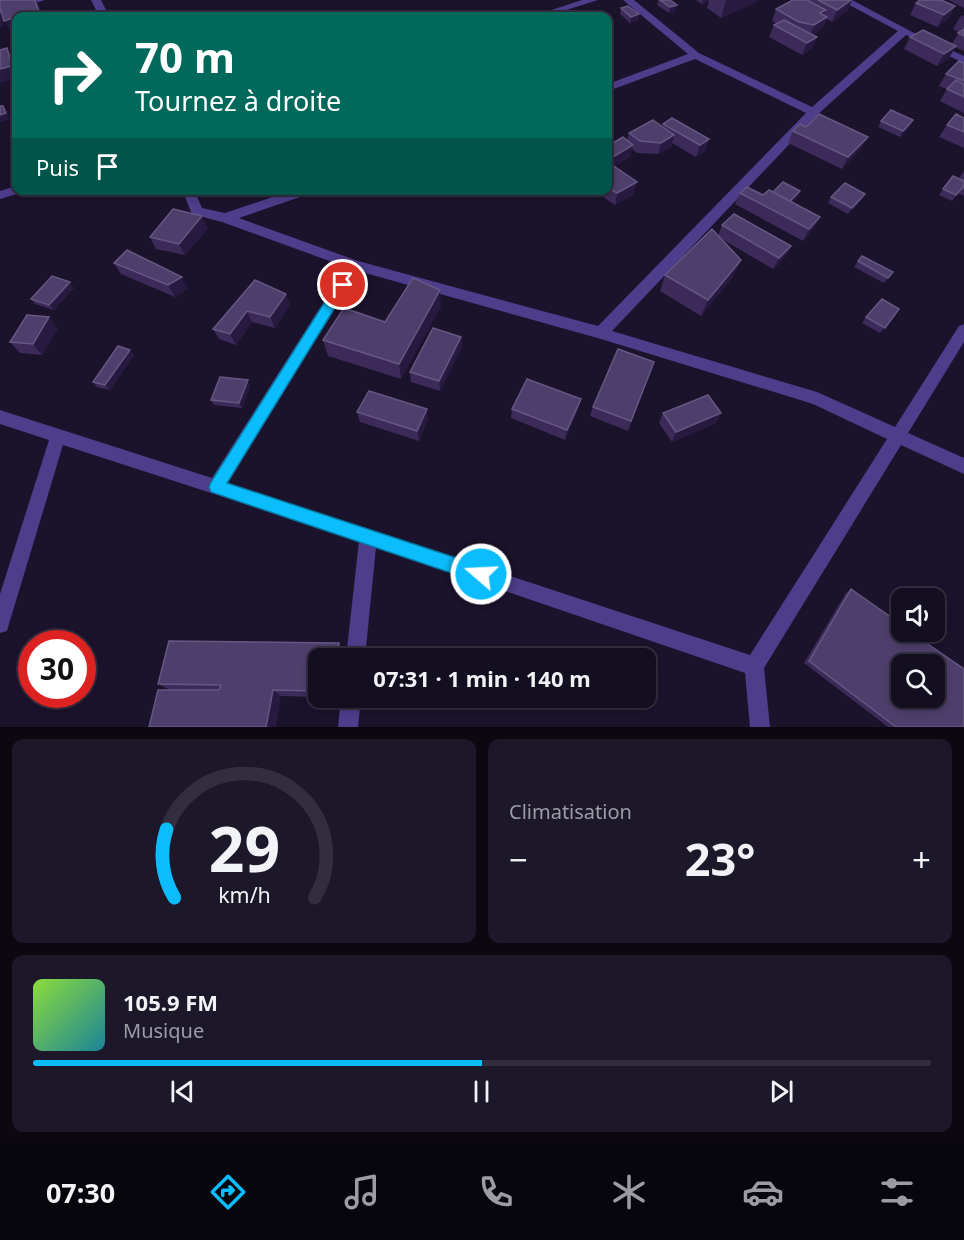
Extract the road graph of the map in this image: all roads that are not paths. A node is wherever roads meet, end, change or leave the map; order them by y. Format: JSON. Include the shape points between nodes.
{"nodes":[{"id":1,"x":40,"y":0,"type":"edge"},
{"id":2,"x":593,"y":0,"type":"edge"},
{"id":3,"x":628,"y":0,"type":"edge"},
{"id":4,"x":845,"y":0,"type":"edge"},
{"id":5,"x":0,"y":11,"type":"edge"},
{"id":6,"x":552,"y":12,"type":"edge"},
{"id":7,"x":905,"y":31,"type":"junction"},
{"id":8,"x":695,"y":55,"type":"junction"},
{"id":9,"x":964,"y":60,"type":"edge"},
{"id":10,"x":612,"y":86,"type":"edge"},
{"id":11,"x":813,"y":112,"type":"junction"},
{"id":12,"x":191,"y":195,"type":"edge"},
{"id":13,"x":293,"y":195,"type":"edge"},
{"id":14,"x":225,"y":218,"type":"junction"},
{"id":15,"x":355,"y":265,"type":"junction"},
{"id":16,"x":964,"y":330,"type":"edge"},
{"id":17,"x":601,"y":333,"type":"junction"},
{"id":18,"x":0,"y":417,"type":"edge"},
{"id":19,"x":58,"y":436,"type":"junction"},
{"id":20,"x":898,"y":436,"type":"junction"},
{"id":21,"x":964,"y":466,"type":"edge"},
{"id":22,"x":216,"y":487,"type":"junction"},
{"id":23,"x":368,"y":536,"type":"junction"},
{"id":24,"x":0,"y":624,"type":"edge"},
{"id":25,"x":356,"y":648,"type":"edge"},
{"id":26,"x":754,"y":666,"type":"junction"},
{"id":27,"x":350,"y":708,"type":"edge"},
{"id":28,"x":348,"y":727,"type":"edge"},
{"id":29,"x":760,"y":727,"type":"edge"}],
"edges":[{"from":1,"to":5,"type":"street"},
{"from":2,"to":6,"type":"street"},
{"from":3,"to":8,"type":"street"},
{"from":4,"to":7,"type":"street"},
{"from":7,"to":9,"type":"street"},
{"from":7,"to":11,"type":"street"},
{"from":8,"to":10,"type":"street"},
{"from":8,"to":11,"type":"street"},
{"from":11,"to":17,"type":"street"},
{"from":12,"to":14,"type":"street","via":[[197,211]]},
{"from":13,"to":14,"type":"street"},
{"from":14,"to":15,"type":"street"},
{"from":15,"to":17,"type":"street"},
{"from":15,"to":22,"type":"street"},
{"from":16,"to":20,"type":"street"},
{"from":17,"to":20,"type":"street","via":[[817,399]]},
{"from":18,"to":19,"type":"street"},
{"from":19,"to":22,"type":"street"},
{"from":19,"to":24,"type":"street"},
{"from":20,"to":21,"type":"street"},
{"from":20,"to":26,"type":"street"},
{"from":22,"to":23,"type":"street"},
{"from":23,"to":25,"type":"street"},
{"from":23,"to":26,"type":"street"},
{"from":26,"to":29,"type":"street"},
{"from":27,"to":28,"type":"street"}]}
